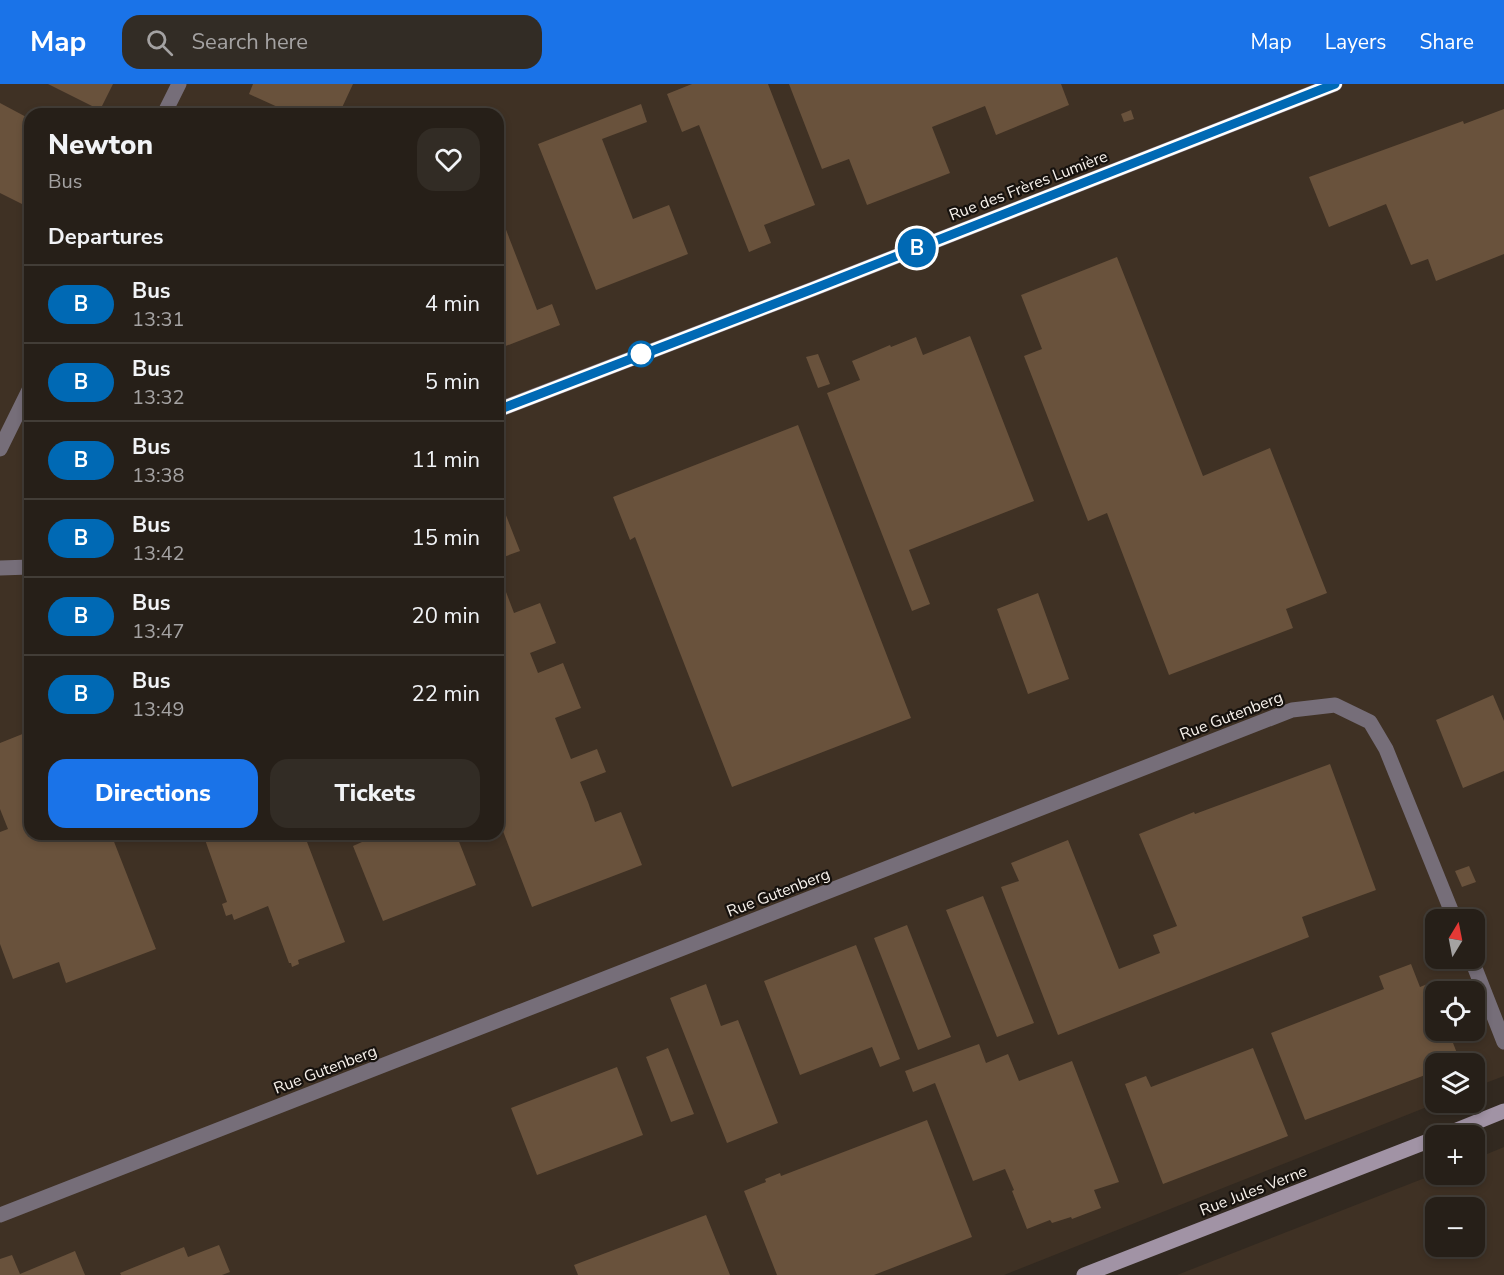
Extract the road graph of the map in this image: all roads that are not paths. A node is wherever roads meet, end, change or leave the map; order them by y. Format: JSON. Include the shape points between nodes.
{"nodes":[{"id":1,"x":179,"y":84,"type":"edge"},
{"id":2,"x":1335,"y":84,"type":"edge"},
{"id":3,"x":167,"y":108,"type":"edge"},
{"id":4,"x":24,"y":400,"type":"edge"},
{"id":5,"x":504,"y":408,"type":"edge"},
{"id":6,"x":0,"y":449,"type":"edge"},
{"id":7,"x":24,"y":567,"type":"edge"},
{"id":8,"x":0,"y":568,"type":"edge"},
{"id":9,"x":1451,"y":909,"type":"edge"},
{"id":10,"x":1474,"y":969,"type":"edge"},
{"id":11,"x":1504,"y":1042,"type":"edge"},
{"id":12,"x":1504,"y":1111,"type":"edge"},
{"id":13,"x":1469,"y":1125,"type":"edge"},
{"id":14,"x":1425,"y":1142,"type":"edge"},
{"id":15,"x":0,"y":1215,"type":"edge"},
{"id":16,"x":1084,"y":1275,"type":"edge"}],
"edges":[{"from":1,"to":3,"type":"street"},
{"from":2,"to":5,"type":"street","name":"Rue des Frères Lumière"},
{"from":4,"to":6,"type":"street"},
{"from":7,"to":8,"type":"street"},
{"from":9,"to":15,"type":"street","name":"Rue Gutenberg","via":[[1386,749],[1370,722],[1335,705],[1292,710]]},
{"from":10,"to":11,"type":"street"},
{"from":12,"to":13,"type":"main road"},
{"from":14,"to":16,"type":"main road","name":"Rue Jules Verne"}]}
